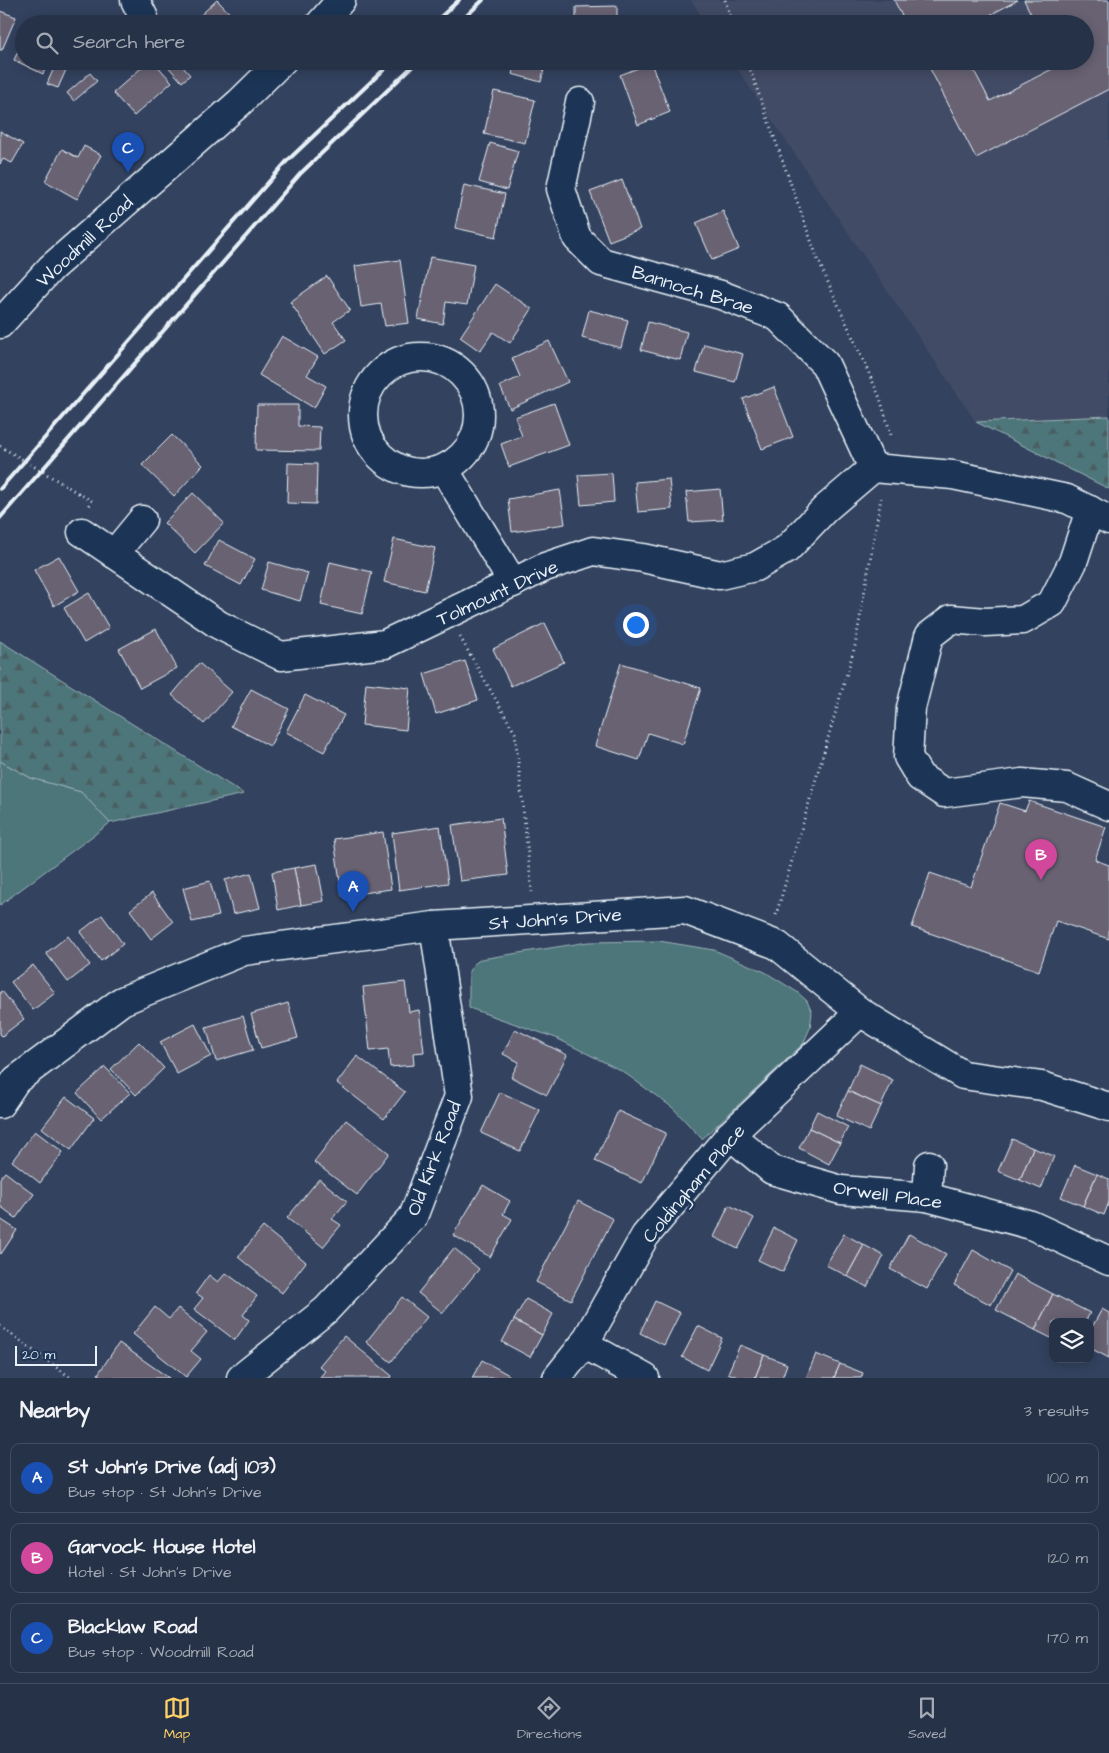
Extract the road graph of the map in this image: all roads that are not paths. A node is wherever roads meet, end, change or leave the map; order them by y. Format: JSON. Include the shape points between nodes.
{"nodes":[{"id":1,"x":341,"y":0,"type":"edge"},
{"id":2,"x":328,"y":15,"type":"edge"},
{"id":3,"x":273,"y":70,"type":"edge"},
{"id":4,"x":580,"y":102,"type":"dead end"},
{"id":5,"x":0,"y":324,"type":"edge"},
{"id":6,"x":873,"y":468,"type":"junction"},
{"id":7,"x":444,"y":469,"type":"junction"},
{"id":8,"x":1099,"y":515,"type":"edge"},
{"id":9,"x":142,"y":520,"type":"dead end"},
{"id":10,"x":82,"y":532,"type":"dead end"},
{"id":11,"x":114,"y":554,"type":"junction"},
{"id":12,"x":513,"y":583,"type":"junction"},
{"id":13,"x":1109,"y":806,"type":"edge"},
{"id":14,"x":434,"y":926,"type":"junction"},
{"id":15,"x":860,"y":1012,"type":"junction"},
{"id":16,"x":0,"y":1104,"type":"edge"},
{"id":17,"x":1109,"y":1107,"type":"edge"},
{"id":18,"x":730,"y":1135,"type":"junction"},
{"id":19,"x":929,"y":1165,"type":"dead end"},
{"id":20,"x":927,"y":1197,"type":"junction"},
{"id":21,"x":1109,"y":1261,"type":"edge"},
{"id":22,"x":584,"y":1344,"type":"junction"},
{"id":23,"x":241,"y":1378,"type":"edge"},
{"id":24,"x":557,"y":1378,"type":"edge"},
{"id":25,"x":645,"y":1378,"type":"edge"}],
"edges":[{"from":1,"to":2,"type":"street"},
{"from":3,"to":5,"type":"street","name":"Woodmill Road","via":[[51,268]]},
{"from":4,"to":6,"type":"street","name":"Bannoch Brae","via":[[561,189],[577,238],[601,262],[721,295],[778,317],[825,364]]},
{"from":6,"to":8,"type":"street","via":[[953,475],[1067,498]]},
{"from":6,"to":12,"type":"street","name":"Tolmount Drive","via":[[825,509],[787,549],[755,567],[720,575],[593,551],[546,567]]},
{"from":7,"to":7,"type":"street","via":[[419,474],[390,465],[378,456],[364,430],[364,400],[370,387],[378,376],[398,361],[412,357],[444,361],[461,372],[474,389],[480,416],[476,435],[467,452]]},
{"from":7,"to":12,"type":"street"},
{"from":8,"to":13,"type":"street","via":[[1052,603],[1023,620],[985,622],[951,618],[929,636],[911,708],[908,757],[920,777],[944,792],[1040,784],[1067,787]]},
{"from":9,"to":11,"type":"street"},
{"from":10,"to":11,"type":"street","name":"Tolmount Drive"},
{"from":11,"to":12,"type":"street","name":"Tolmount Drive","via":[[219,625],[281,656],[385,644]]},
{"from":14,"to":15,"type":"street","name":"St John's Drive","via":[[685,910],[777,945]]},
{"from":14,"to":16,"type":"street","name":"St John's Drive","via":[[244,951],[122,1001],[16,1080]]},
{"from":14,"to":23,"type":"street","name":"Old Kirk Road","via":[[459,1096],[413,1217],[326,1310]]},
{"from":15,"to":17,"type":"street","name":"St John's Drive","via":[[963,1075],[1042,1086]]},
{"from":15,"to":18,"type":"street","name":"Coldingham Place"},
{"from":18,"to":20,"type":"street","name":"Orwell Place","via":[[772,1170],[841,1190]]},
{"from":18,"to":22,"type":"street","name":"Coldingham Place","via":[[645,1236]]},
{"from":19,"to":20,"type":"street"},
{"from":20,"to":21,"type":"street","name":"Orwell Place","via":[[1031,1225]]},
{"from":22,"to":24,"type":"street","name":"Coldingham Place"},
{"from":22,"to":25,"type":"street"}]}
